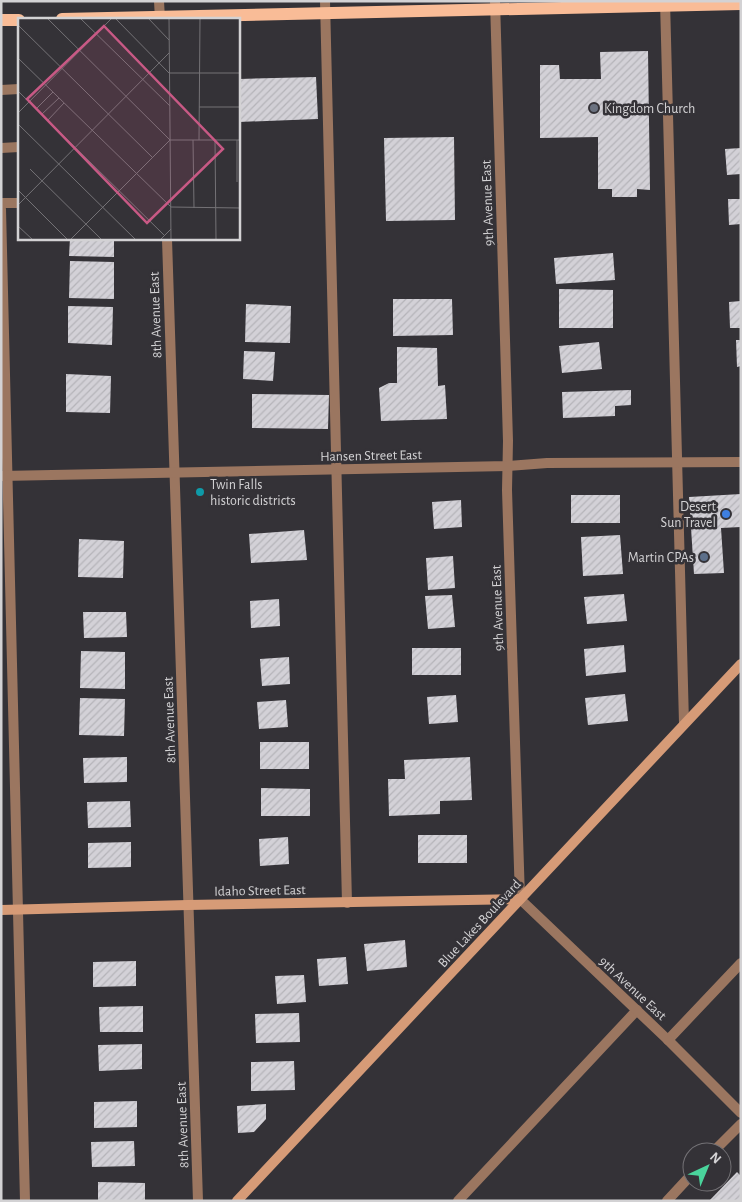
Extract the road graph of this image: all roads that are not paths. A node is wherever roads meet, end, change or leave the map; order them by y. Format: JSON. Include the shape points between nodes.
{"nodes":[{"id":1,"x":159,"y":1,"type":"edge"},
{"id":2,"x":665,"y":3,"type":"edge"},
{"id":3,"x":741,"y":4,"type":"edge"},
{"id":4,"x":495,"y":5,"type":"edge"},
{"id":5,"x":325,"y":7,"type":"edge"},
{"id":6,"x":160,"y":18,"type":"edge"},
{"id":7,"x":1,"y":20,"type":"edge"},
{"id":8,"x":18,"y":20,"type":"edge"},
{"id":9,"x":1,"y":90,"type":"edge"},
{"id":10,"x":18,"y":90,"type":"edge"},
{"id":11,"x":18,"y":147,"type":"edge"},
{"id":12,"x":1,"y":148,"type":"edge"},
{"id":13,"x":1,"y":203,"type":"edge"},
{"id":14,"x":18,"y":203,"type":"edge"},
{"id":15,"x":1,"y":209,"type":"edge"},
{"id":16,"x":167,"y":240,"type":"edge"},
{"id":17,"x":741,"y":462,"type":"edge"},
{"id":18,"x":677,"y":463,"type":"junction"},
{"id":19,"x":508,"y":466,"type":"junction"},
{"id":20,"x":336,"y":470,"type":"junction"},
{"id":21,"x":174,"y":472,"type":"junction"},
{"id":22,"x":4,"y":476,"type":"edge"},
{"id":23,"x":741,"y":664,"type":"edge"},
{"id":24,"x":684,"y":723,"type":"junction"},
{"id":25,"x":520,"y":899,"type":"junction"},
{"id":26,"x":346,"y":903,"type":"junction"},
{"id":27,"x":188,"y":905,"type":"junction"},
{"id":28,"x":1,"y":910,"type":"edge"},
{"id":29,"x":18,"y":910,"type":"junction"},
{"id":30,"x":741,"y":963,"type":"edge"},
{"id":31,"x":637,"y":1010,"type":"junction"},
{"id":32,"x":668,"y":1040,"type":"junction"},
{"id":33,"x":741,"y":1113,"type":"edge"},
{"id":34,"x":741,"y":1124,"type":"edge"},
{"id":35,"x":723,"y":1142,"type":"edge"},
{"id":36,"x":682,"y":1184,"type":"edge"},
{"id":37,"x":25,"y":1201,"type":"edge"},
{"id":38,"x":198,"y":1201,"type":"edge"},
{"id":39,"x":237,"y":1201,"type":"edge"},
{"id":40,"x":458,"y":1201,"type":"edge"},
{"id":41,"x":666,"y":1201,"type":"edge"}],
"edges":[{"from":1,"to":6,"type":"street"},
{"from":2,"to":3,"type":"main road"},
{"from":2,"to":4,"type":"main road"},
{"from":2,"to":18,"type":"street"},
{"from":4,"to":5,"type":"main road"},
{"from":4,"to":19,"type":"street","name":"9th Avenue East"},
{"from":5,"to":6,"type":"main road"},
{"from":5,"to":20,"type":"street"},
{"from":7,"to":8,"type":"main road"},
{"from":9,"to":10,"type":"street"},
{"from":11,"to":12,"type":"street"},
{"from":13,"to":14,"type":"street"},
{"from":15,"to":22,"type":"street"},
{"from":16,"to":21,"type":"street","name":"8th Avenue East"},
{"from":17,"to":18,"type":"street","name":"Hansen Street East"},
{"from":18,"to":19,"type":"street","name":"Hansen Street East"},
{"from":18,"to":24,"type":"street"},
{"from":19,"to":20,"type":"street","name":"Hansen Street East"},
{"from":19,"to":25,"type":"street","name":"9th Avenue East"},
{"from":20,"to":21,"type":"street","name":"Hansen Street East"},
{"from":20,"to":26,"type":"street"},
{"from":21,"to":22,"type":"street","name":"Hansen Street East"},
{"from":21,"to":27,"type":"street","name":"8th Avenue East"},
{"from":22,"to":29,"type":"street"},
{"from":23,"to":24,"type":"main road","name":"Blue Lakes Boulevard"},
{"from":24,"to":25,"type":"main road","name":"Blue Lakes Boulevard"},
{"from":25,"to":26,"type":"main road","name":"Idaho Street East"},
{"from":25,"to":31,"type":"street","name":"9th Avenue East"},
{"from":25,"to":39,"type":"main road","name":"Blue Lakes Boulevard"},
{"from":26,"to":27,"type":"main road","name":"Idaho Street East"},
{"from":27,"to":29,"type":"main road","name":"Idaho Street East"},
{"from":27,"to":38,"type":"street","name":"8th Avenue East"},
{"from":28,"to":29,"type":"main road","name":"Idaho Street East"},
{"from":29,"to":37,"type":"street"},
{"from":30,"to":32,"type":"street"},
{"from":31,"to":32,"type":"street","name":"9th Avenue East"},
{"from":31,"to":40,"type":"street"},
{"from":32,"to":33,"type":"street","name":"9th Avenue East"},
{"from":34,"to":35,"type":"street"},
{"from":36,"to":41,"type":"street"}]}
